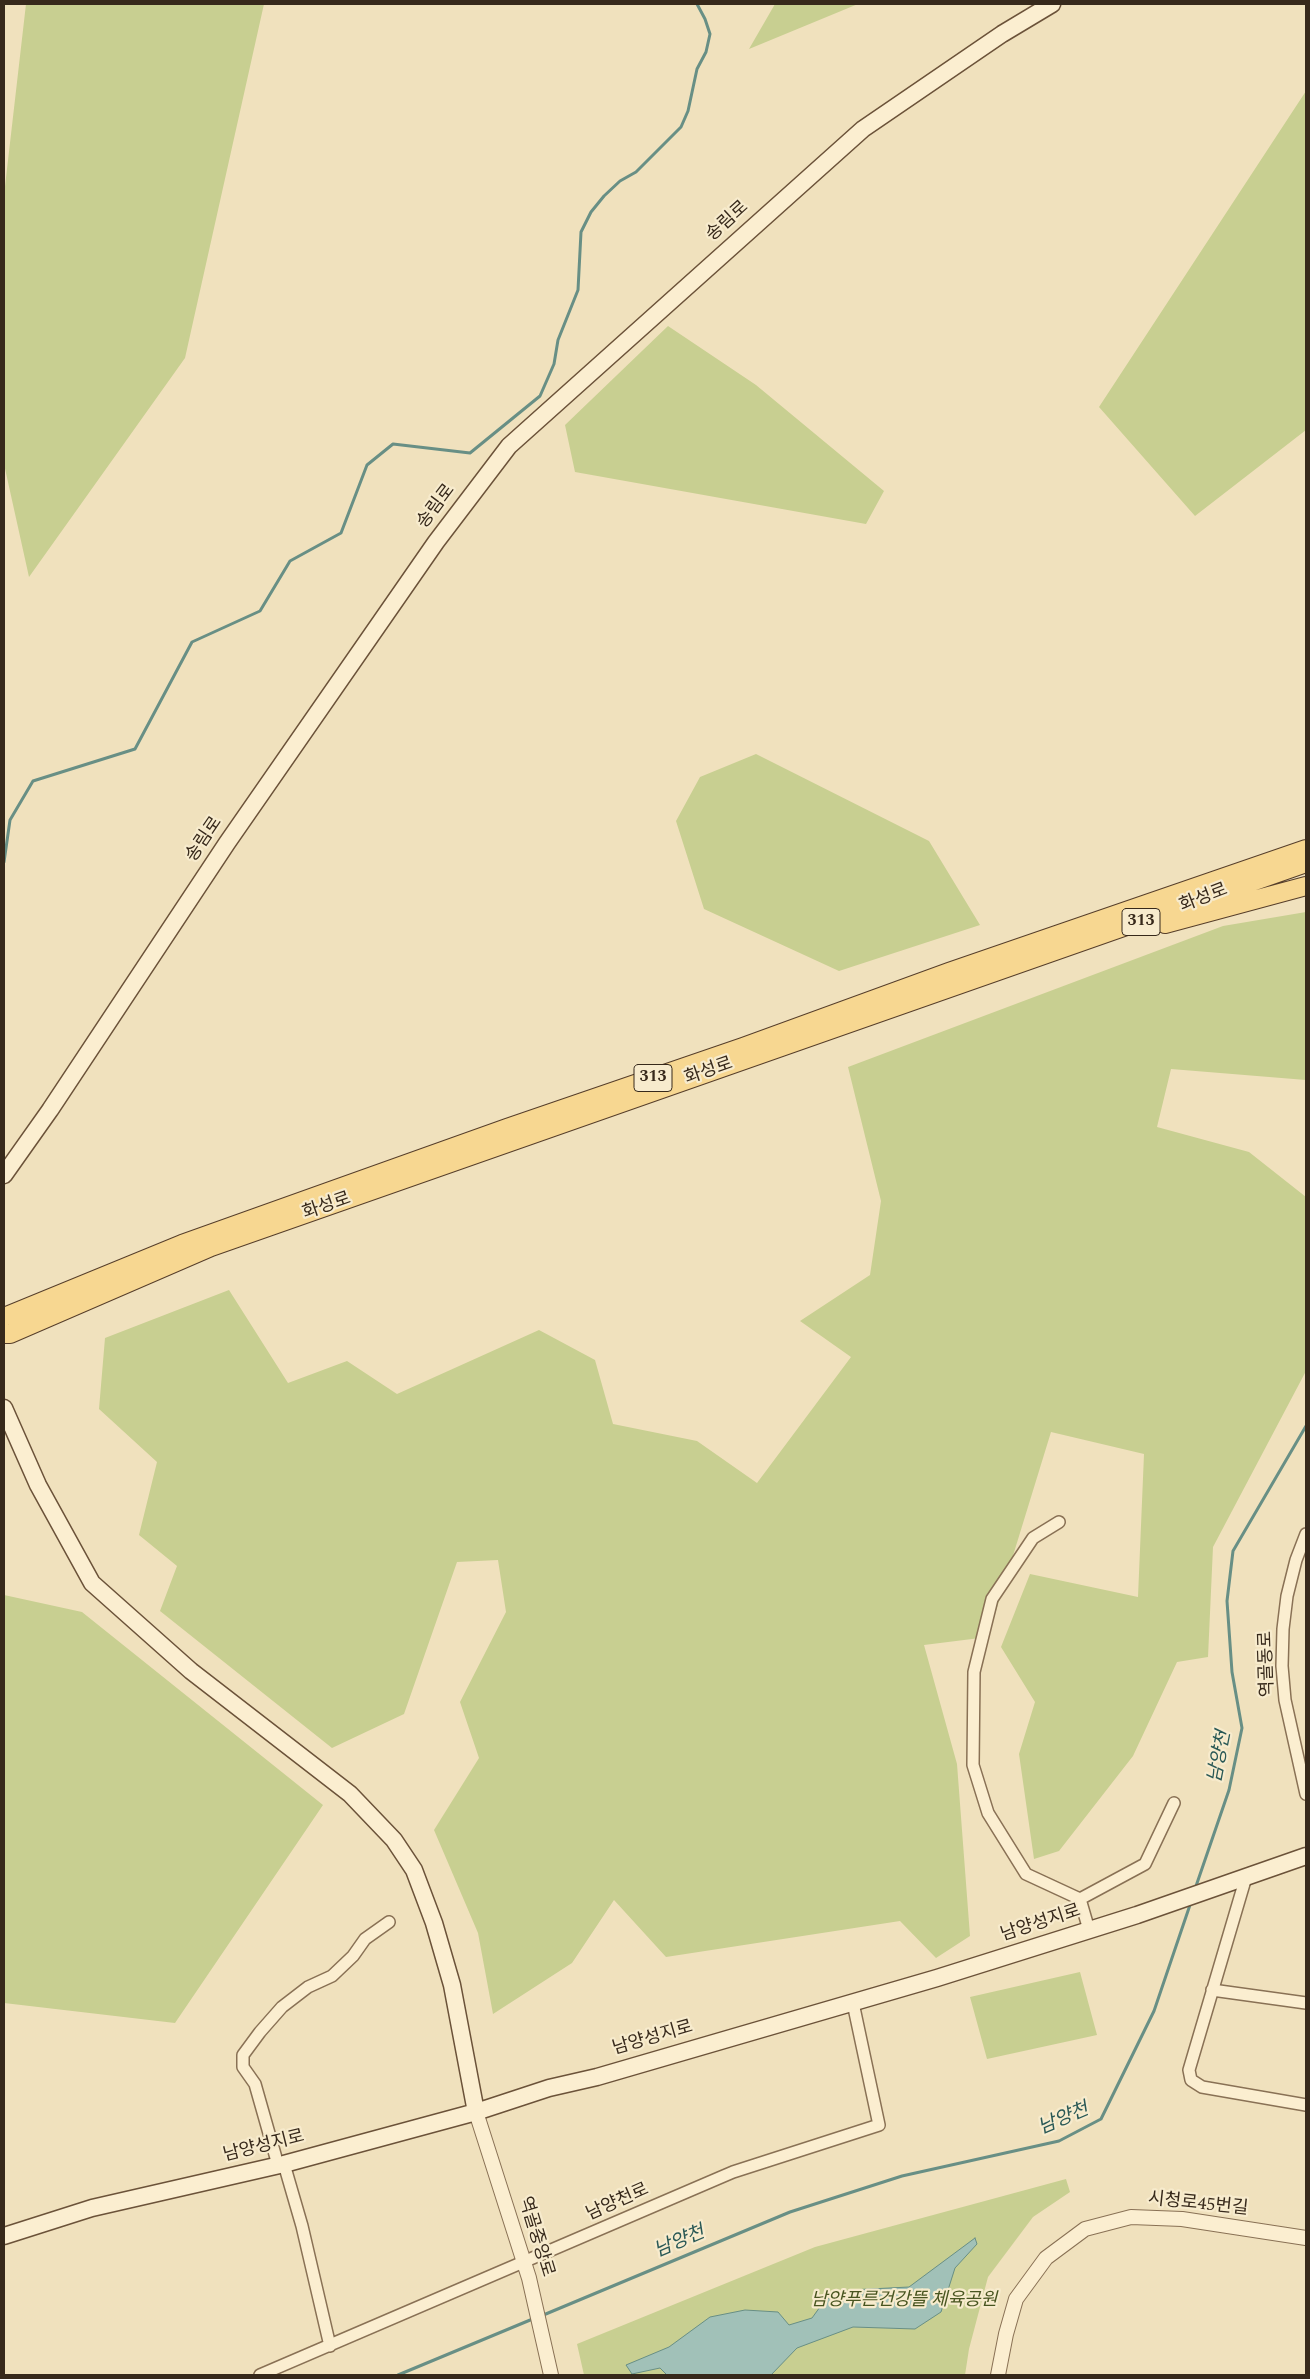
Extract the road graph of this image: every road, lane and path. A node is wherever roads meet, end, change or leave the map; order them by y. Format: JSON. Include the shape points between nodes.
{"nodes":[{"id":1,"x":1052,"y":4,"type":"edge"},
{"id":2,"x":1306,"y":849,"type":"edge"},
{"id":3,"x":1306,"y":863,"type":"edge"},
{"id":4,"x":1306,"y":886,"type":"edge"},
{"id":5,"x":975,"y":979,"type":"junction"},
{"id":6,"x":4,"y":1175,"type":"edge"},
{"id":7,"x":4,"y":1317,"type":"edge"},
{"id":8,"x":4,"y":1334,"type":"edge"},
{"id":9,"x":4,"y":1408,"type":"edge"},
{"id":10,"x":1060,"y":1522,"type":"dead end"},
{"id":11,"x":1306,"y":1534,"type":"edge"},
{"id":12,"x":1306,"y":1794,"type":"edge"},
{"id":13,"x":1174,"y":1803,"type":"dead end"},
{"id":14,"x":1306,"y":1856,"type":"edge"},
{"id":15,"x":1246,"y":1877,"type":"junction"},
{"id":16,"x":1080,"y":1899,"type":"junction"},
{"id":17,"x":389,"y":1922,"type":"dead end"},
{"id":18,"x":1089,"y":1930,"type":"junction"},
{"id":19,"x":1212,"y":1990,"type":"junction"},
{"id":20,"x":853,"y":2003,"type":"junction"},
{"id":21,"x":1306,"y":2003,"type":"edge"},
{"id":22,"x":1306,"y":2105,"type":"edge"},
{"id":23,"x":476,"y":2112,"type":"junction"},
{"id":24,"x":281,"y":2165,"type":"junction"},
{"id":25,"x":12,"y":2231,"type":"edge"},
{"id":26,"x":4,"y":2236,"type":"edge"},
{"id":27,"x":1306,"y":2238,"type":"edge"},
{"id":28,"x":524,"y":2263,"type":"junction"},
{"id":29,"x":330,"y":2346,"type":"junction"},
{"id":30,"x":260,"y":2375,"type":"edge"},
{"id":31,"x":552,"y":2375,"type":"edge"},
{"id":32,"x":998,"y":2375,"type":"edge"}],
"edges":[{"from":1,"to":6,"type":"main road","name":"송림로","via":[[862,129],[509,446],[436,542],[227,843]]},
{"from":2,"to":7,"type":"main road","name":"화성로","number":"313","via":[[182,1244]]},
{"from":3,"to":5,"type":"main road","name":"화성로","number":"313"},
{"from":4,"to":5,"type":"main road","via":[[1136,932],[1057,961]]},
{"from":5,"to":8,"type":"main road","name":"화성로","number":"313","via":[[211,1247]]},
{"from":9,"to":23,"type":"main road","via":[[38,1485],[92,1583],[191,1671],[350,1794],[394,1840],[414,1870],[434,1924],[452,1985]]},
{"from":10,"to":16,"type":"street","via":[[1033,1538],[992,1599],[974,1672],[973,1765],[988,1813],[1026,1874]]},
{"from":11,"to":12,"type":"street","name":"역골동로","via":[[1288,1596],[1282,1666],[1287,1707]]},
{"from":13,"to":16,"type":"street","via":[[1145,1864]]},
{"from":14,"to":15,"type":"main road","name":"남양성지로"},
{"from":15,"to":18,"type":"main road","name":"남양성지로"},
{"from":15,"to":19,"type":"street"},
{"from":16,"to":18,"type":"street"},
{"from":17,"to":24,"type":"street","via":[[365,1939],[332,1976],[308,1987],[282,2008],[243,2055],[243,2067],[255,2084]]},
{"from":18,"to":20,"type":"main road","name":"남양성지로"},
{"from":19,"to":21,"type":"street"},
{"from":19,"to":22,"type":"street","via":[[1189,2070],[1192,2080],[1202,2087]]},
{"from":20,"to":23,"type":"main road","name":"남양성지로","via":[[550,2088]]},
{"from":20,"to":28,"type":"street","name":"남양천로","via":[[879,2124],[732,2172]]},
{"from":23,"to":24,"type":"main road","name":"남양성지로"},
{"from":23,"to":28,"type":"street","name":"역골중앙로"},
{"from":24,"to":25,"type":"main road","name":"남양성지로","via":[[92,2208]]},
{"from":24,"to":29,"type":"street","via":[[302,2226]]},
{"from":25,"to":26,"type":"main road","name":"남양성지로"},
{"from":27,"to":32,"type":"street","name":"시청로45번길","via":[[1182,2219],[1131,2217],[1085,2229],[1046,2258],[1016,2300]]},
{"from":28,"to":29,"type":"street","name":"남양천로"},
{"from":28,"to":31,"type":"street","name":"역골중앙로"},
{"from":29,"to":30,"type":"street","name":"남양천로"}]}
